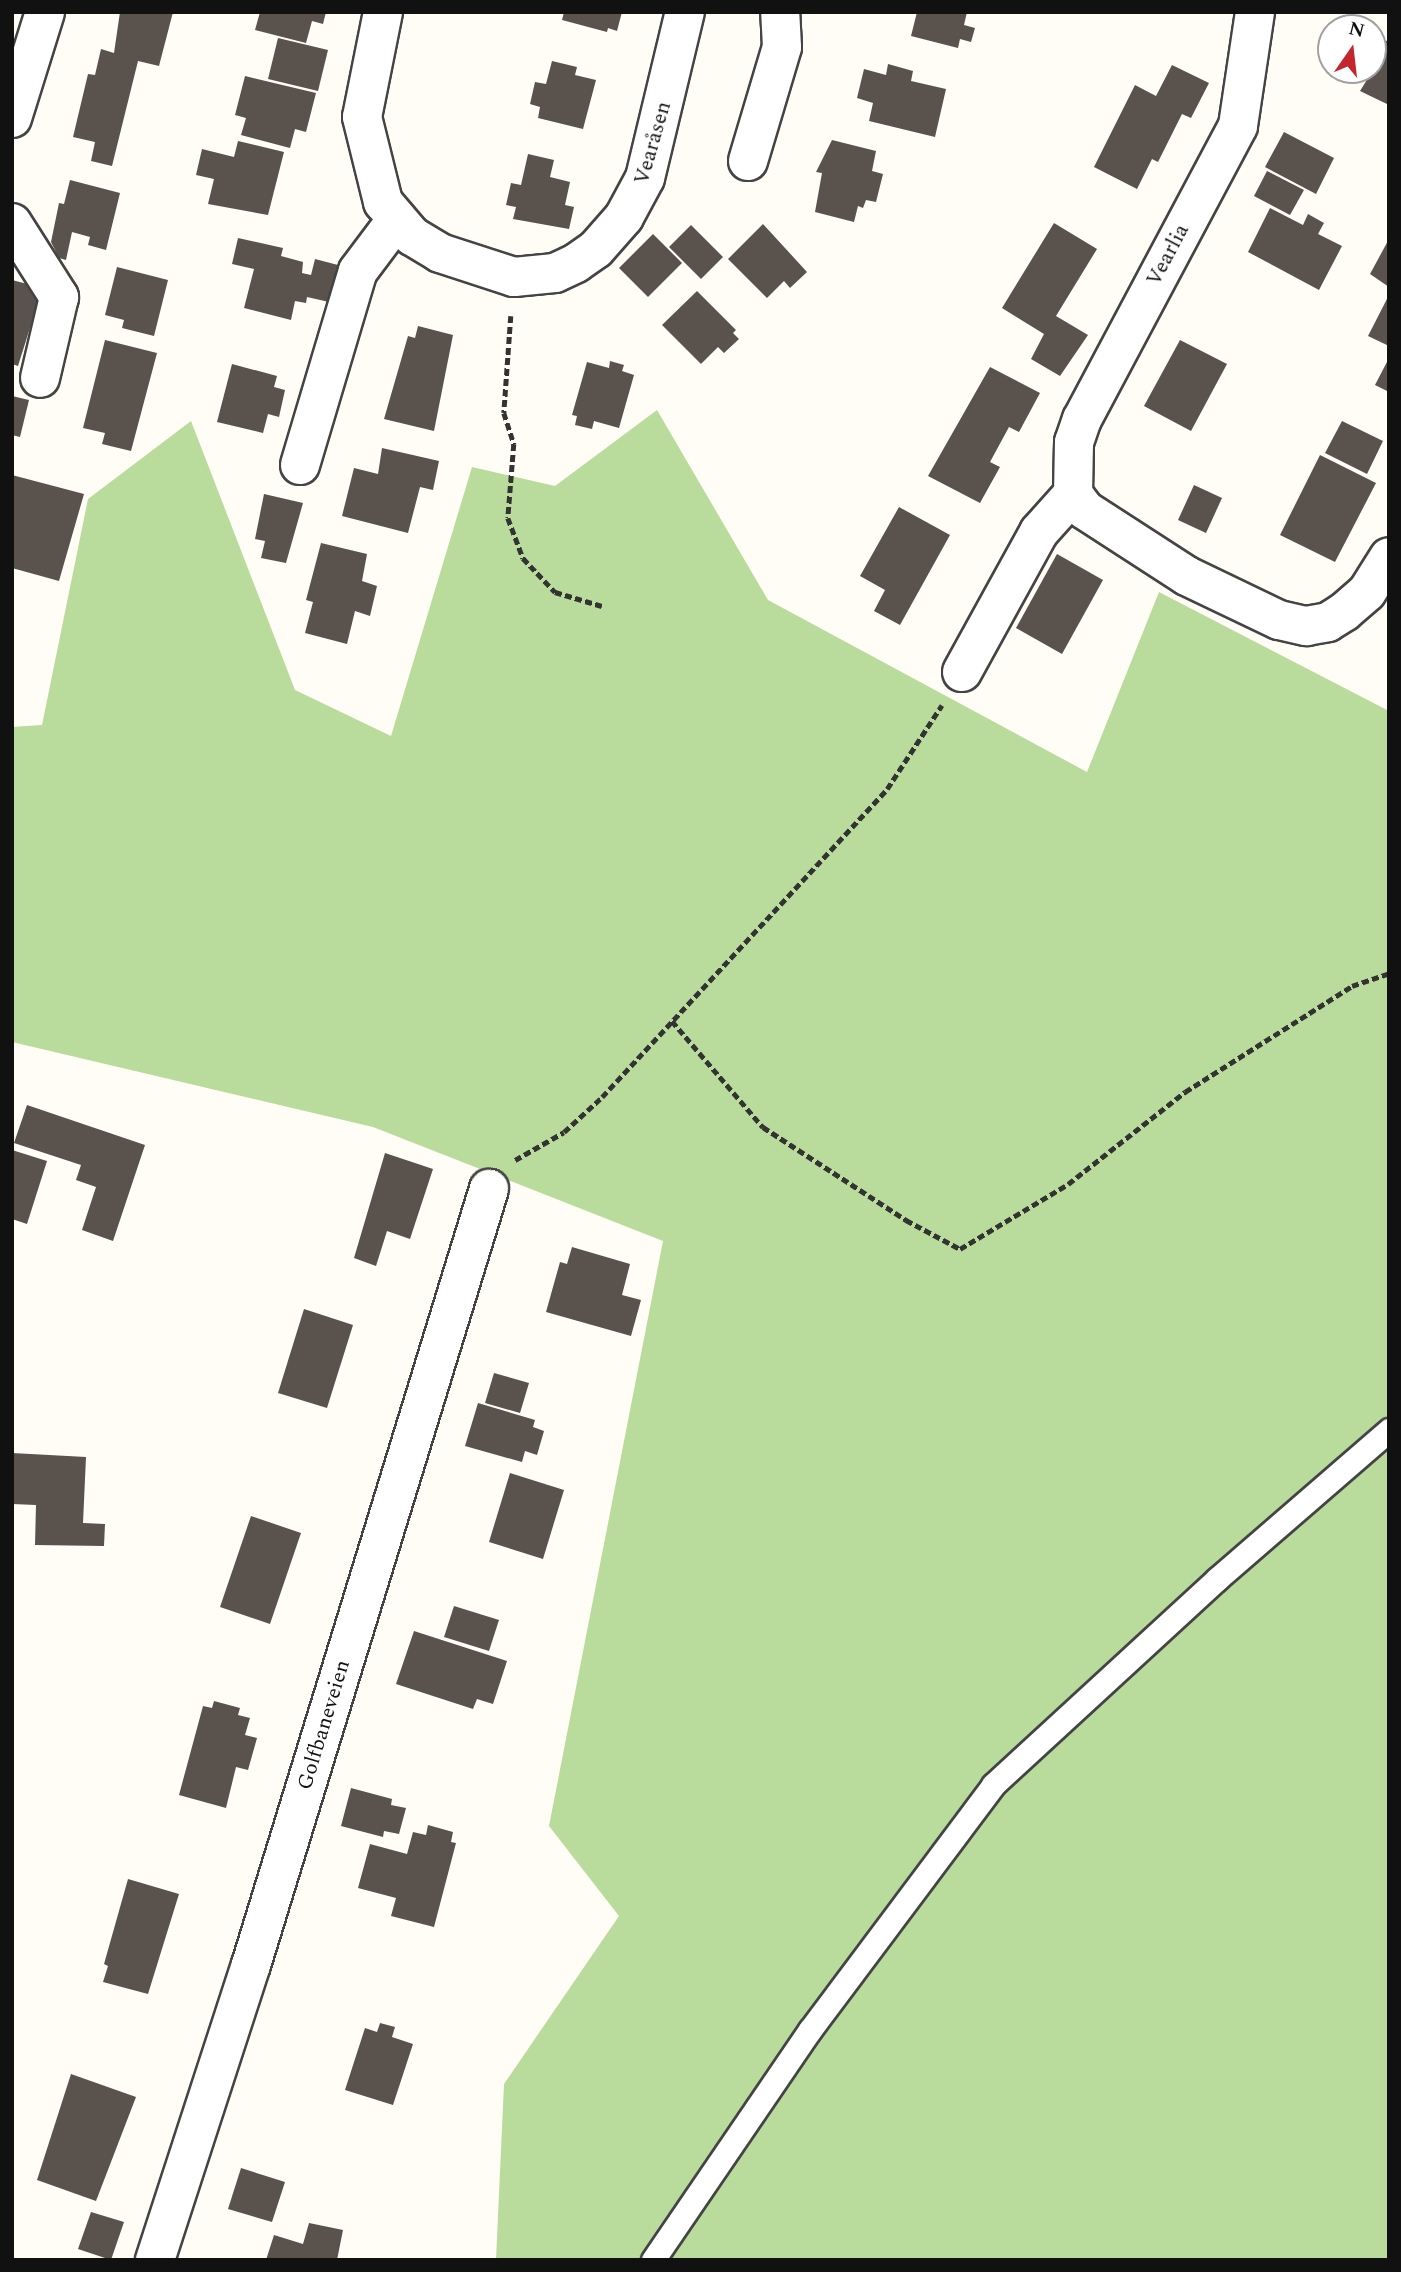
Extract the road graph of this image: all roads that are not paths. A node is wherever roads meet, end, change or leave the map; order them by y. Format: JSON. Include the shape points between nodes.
{"nodes":[{"id":1,"x":45,"y":12,"type":"edge"},
{"id":2,"x":383,"y":12,"type":"edge"},
{"id":3,"x":685,"y":12,"type":"edge"},
{"id":4,"x":780,"y":12,"type":"edge"},
{"id":5,"x":1255,"y":12,"type":"edge"},
{"id":6,"x":12,"y":118,"type":"edge"},
{"id":7,"x":748,"y":161,"type":"dead end"},
{"id":8,"x":397,"y":219,"type":"junction"},
{"id":9,"x":12,"y":223,"type":"edge"},
{"id":10,"x":40,"y":378,"type":"dead end"},
{"id":11,"x":300,"y":465,"type":"dead end"},
{"id":12,"x":1073,"y":494,"type":"junction"},
{"id":13,"x":1389,"y":557,"type":"edge"},
{"id":14,"x":962,"y":672,"type":"road end"},
{"id":15,"x":489,"y":1189,"type":"road end"},
{"id":16,"x":1389,"y":1430,"type":"edge"},
{"id":17,"x":155,"y":2260,"type":"edge"},
{"id":18,"x":653,"y":2260,"type":"edge"}],
"edges":[{"from":1,"to":6,"type":"street"},
{"from":2,"to":8,"type":"street","name":"Vearåsen","via":[[362,117],[376,182]]},
{"from":3,"to":8,"type":"street","name":"Vearåsen","via":[[645,178],[624,217],[596,249],[555,273],[514,277],[439,253],[412,236]]},
{"from":4,"to":7,"type":"street","via":[[782,47]]},
{"from":5,"to":12,"type":"street","name":"Vearlia","via":[[1238,126],[1082,419],[1074,442]]},
{"from":8,"to":11,"type":"street","via":[[358,271]]},
{"from":9,"to":10,"type":"street","via":[[59,297]]},
{"from":12,"to":13,"type":"street","via":[[1085,510],[1187,576],[1279,620],[1306,626],[1328,622],[1344,612],[1367,592]]},
{"from":12,"to":14,"type":"street","via":[[1039,531]]},
{"from":15,"to":17,"type":"street","name":"Golfbaneveien","via":[[255,1952]]},
{"from":16,"to":18,"type":"lane","via":[[1217,1578],[993,1785],[810,2030]]}]}
